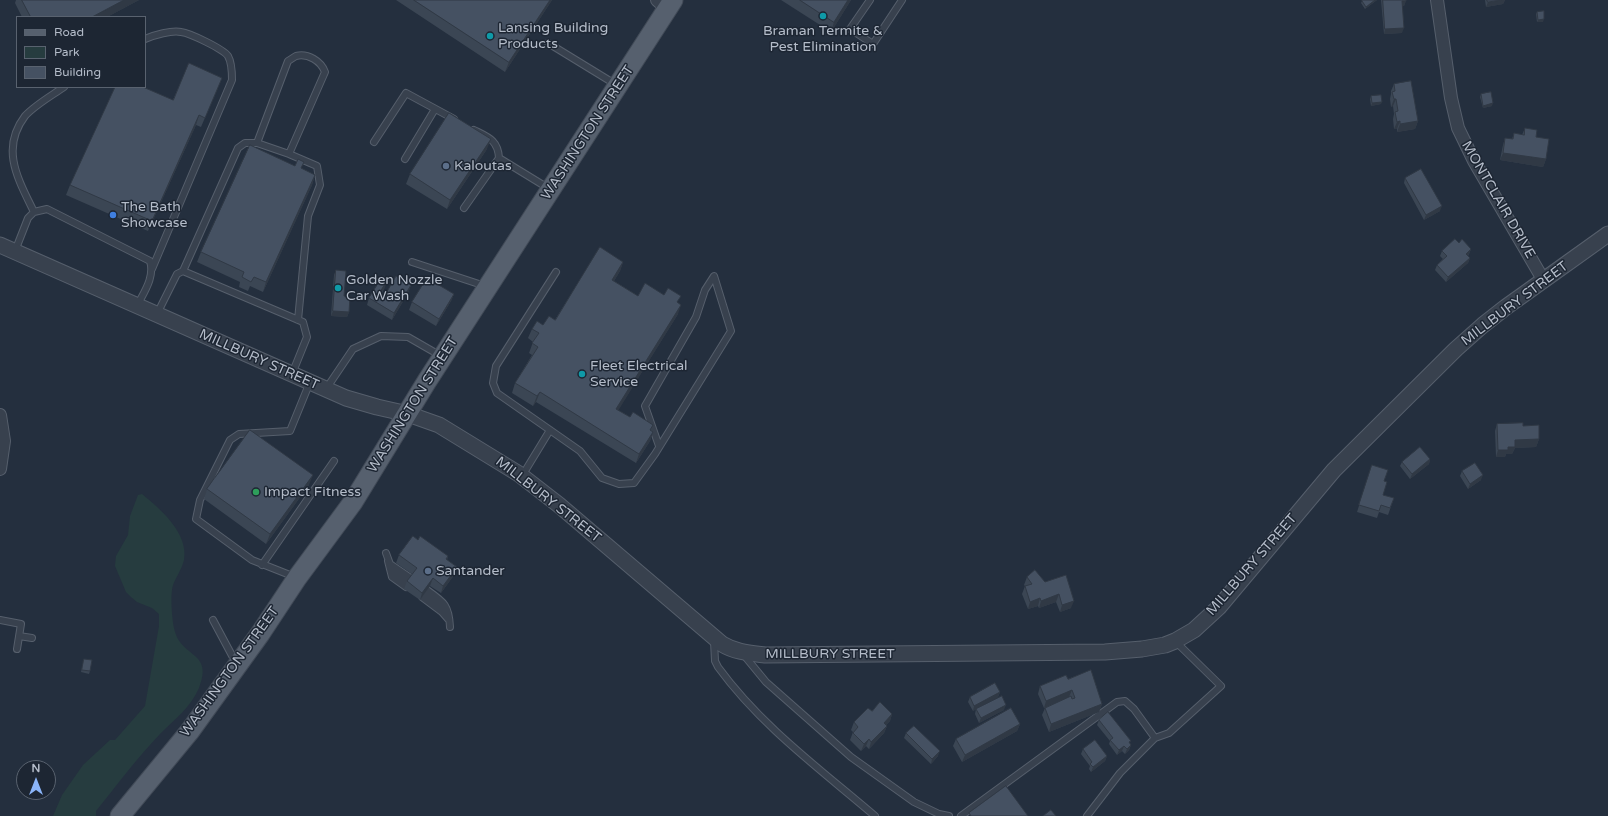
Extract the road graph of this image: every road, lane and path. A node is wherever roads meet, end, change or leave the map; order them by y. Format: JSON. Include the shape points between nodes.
{"nodes":[{"id":1,"x":870,"y":0,"type":"edge"},
{"id":2,"x":902,"y":0,"type":"edge"},
{"id":3,"x":1437,"y":0,"type":"edge"},
{"id":4,"x":666,"y":3,"type":"edge"},
{"id":5,"x":146,"y":39,"type":"edge"},
{"id":6,"x":548,"y":43,"type":"dead end"},
{"id":7,"x":618,"y":86,"type":"junction"},
{"id":8,"x":63,"y":88,"type":"edge"},
{"id":9,"x":435,"y":109,"type":"junction"},
{"id":10,"x":461,"y":122,"type":"edge"},
{"id":11,"x":467,"y":126,"type":"edge"},
{"id":12,"x":374,"y":142,"type":"dead end"},
{"id":13,"x":257,"y":143,"type":"junction"},
{"id":14,"x":289,"y":154,"type":"junction"},
{"id":15,"x":499,"y":158,"type":"junction"},
{"id":16,"x":405,"y":159,"type":"dead end"},
{"id":17,"x":552,"y":190,"type":"junction"},
{"id":18,"x":464,"y":208,"type":"dead end"},
{"id":19,"x":34,"y":212,"type":"junction"},
{"id":20,"x":1608,"y":234,"type":"edge"},
{"id":21,"x":0,"y":245,"type":"edge"},
{"id":22,"x":15,"y":251,"type":"junction"},
{"id":23,"x":412,"y":262,"type":"dead end"},
{"id":24,"x":152,"y":269,"type":"junction"},
{"id":25,"x":183,"y":271,"type":"junction"},
{"id":26,"x":556,"y":272,"type":"dead end"},
{"id":27,"x":1544,"y":281,"type":"junction"},
{"id":28,"x":488,"y":287,"type":"junction"},
{"id":29,"x":137,"y":306,"type":"junction"},
{"id":30,"x":156,"y":315,"type":"junction"},
{"id":31,"x":298,"y":320,"type":"junction"},
{"id":32,"x":443,"y":357,"type":"junction"},
{"id":33,"x":292,"y":375,"type":"junction"},
{"id":34,"x":310,"y":382,"type":"junction"},
{"id":35,"x":326,"y":389,"type":"junction"},
{"id":36,"x":408,"y":414,"type":"junction"},
{"id":37,"x":0,"y":415,"type":"edge"},
{"id":38,"x":550,"y":430,"type":"junction"},
{"id":39,"x":659,"y":446,"type":"junction"},
{"id":40,"x":334,"y":461,"type":"dead end"},
{"id":41,"x":0,"y":469,"type":"edge"},
{"id":42,"x":522,"y":476,"type":"junction"},
{"id":43,"x":262,"y":565,"type":"junction"},
{"id":44,"x":297,"y":578,"type":"junction"},
{"id":45,"x":409,"y":583,"type":"joint"},
{"id":46,"x":0,"y":620,"type":"edge"},
{"id":47,"x":213,"y":620,"type":"dead end"},
{"id":48,"x":450,"y":624,"type":"joint"},
{"id":49,"x":19,"y":636,"type":"junction"},
{"id":50,"x":32,"y":638,"type":"dead end"},
{"id":51,"x":714,"y":638,"type":"junction"},
{"id":52,"x":1175,"y":641,"type":"junction"},
{"id":53,"x":17,"y":648,"type":"dead end"},
{"id":54,"x":740,"y":652,"type":"junction"},
{"id":55,"x":237,"y":666,"type":"junction"},
{"id":56,"x":1155,"y":738,"type":"junction"},
{"id":57,"x":120,"y":816,"type":"edge"},
{"id":58,"x":875,"y":816,"type":"edge"},
{"id":59,"x":949,"y":816,"type":"edge"},
{"id":60,"x":961,"y":816,"type":"edge"},
{"id":61,"x":1087,"y":816,"type":"edge"}],
"edges":[{"from":1,"to":2,"type":"lane","via":[[850,29],[873,44]]},
{"from":3,"to":27,"type":"street","name":"MONTCLAIR DRIVE","via":[[1451,98],[1458,128],[1474,161]]},
{"from":4,"to":7,"type":"main road","name":"WASHINGTON STREET"},
{"from":5,"to":24,"type":"lane","via":[[154,35],[181,32],[219,48],[228,56],[232,68],[232,80]]},
{"from":6,"to":7,"type":"lane"},
{"from":7,"to":17,"type":"main road","name":"WASHINGTON STREET"},
{"from":8,"to":19,"type":"lane","via":[[25,116],[14,130],[9,148],[12,168]]},
{"from":9,"to":10,"type":"lane"},
{"from":9,"to":12,"type":"lane","via":[[406,93]]},
{"from":9,"to":16,"type":"lane"},
{"from":11,"to":15,"type":"lane","via":[[493,139]]},
{"from":13,"to":14,"type":"lane"},
{"from":13,"to":14,"type":"lane","via":[[288,61],[297,56],[313,58],[322,64],[325,72]]},
{"from":13,"to":25,"type":"lane","via":[[245,143],[238,148]]},
{"from":14,"to":31,"type":"lane","via":[[317,166],[320,185],[308,216]]},
{"from":15,"to":17,"type":"lane"},
{"from":15,"to":18,"type":"lane"},
{"from":17,"to":28,"type":"main road","name":"WASHINGTON STREET"},
{"from":19,"to":22,"type":"lane","via":[[28,218]]},
{"from":19,"to":24,"type":"lane","via":[[47,209],[150,261]]},
{"from":20,"to":27,"type":"street","name":"MILLBURY STREET"},
{"from":21,"to":22,"type":"street","name":"MILLBURY STREET"},
{"from":22,"to":29,"type":"street","name":"MILLBURY STREET"},
{"from":23,"to":28,"type":"lane"},
{"from":24,"to":29,"type":"lane"},
{"from":25,"to":30,"type":"lane","via":[[177,274]]},
{"from":25,"to":31,"type":"lane"},
{"from":26,"to":38,"type":"lane","via":[[496,366],[493,383],[497,393]]},
{"from":27,"to":52,"type":"street","name":"MILLBURY STREET","via":[[1482,325],[1456,349],[1334,470],[1219,607],[1194,630]]},
{"from":28,"to":32,"type":"main road","name":"WASHINGTON STREET"},
{"from":29,"to":30,"type":"street","name":"MILLBURY STREET"},
{"from":30,"to":33,"type":"street","name":"MILLBURY STREET"},
{"from":31,"to":33,"type":"lane","via":[[303,322],[307,337]]},
{"from":32,"to":35,"type":"lane","via":[[408,337],[381,336],[353,349]]},
{"from":32,"to":36,"type":"main road","name":"WASHINGTON STREET"},
{"from":33,"to":34,"type":"street","name":"MILLBURY STREET"},
{"from":34,"to":35,"type":"street","name":"MILLBURY STREET"},
{"from":34,"to":43,"type":"lane","via":[[290,431],[239,434],[230,440],[200,500],[196,519]]},
{"from":35,"to":36,"type":"street","name":"MILLBURY STREET","via":[[377,408]]},
{"from":36,"to":42,"type":"street","name":"MILLBURY STREET","via":[[439,424]]},
{"from":36,"to":44,"type":"main road","name":"WASHINGTON STREET","via":[[353,502]]},
{"from":37,"to":41,"type":"street","via":[[4,441]]},
{"from":38,"to":39,"type":"lane","via":[[580,451],[602,478],[619,484],[634,483]]},
{"from":38,"to":42,"type":"lane"},
{"from":39,"to":39,"type":"lane","via":[[730,331],[714,276],[705,290],[696,317],[645,406]]},
{"from":40,"to":43,"type":"lane"},
{"from":42,"to":51,"type":"street","name":"MILLBURY STREET"},
{"from":43,"to":44,"type":"lane"},
{"from":44,"to":55,"type":"main road","name":"WASHINGTON STREET"},
{"from":45,"to":45,"type":"lane","via":[[390,564],[387,556],[392,577]]},
{"from":46,"to":49,"type":"lane","via":[[22,624]]},
{"from":47,"to":55,"type":"lane"},
{"from":48,"to":48,"type":"lane","via":[[442,612],[424,594],[445,603]]},
{"from":49,"to":50,"type":"lane"},
{"from":49,"to":53,"type":"lane"},
{"from":51,"to":54,"type":"street","name":"MILLBURY STREET"},
{"from":51,"to":58,"type":"lane","via":[[715,661],[744,699],[779,734]]},
{"from":52,"to":54,"type":"street","name":"MILLBURY STREET","via":[[1154,648],[1091,652],[765,655]]},
{"from":52,"to":56,"type":"lane","via":[[1221,686],[1169,733]]},
{"from":54,"to":59,"type":"lane","via":[[766,682],[851,757],[914,802]]},
{"from":55,"to":57,"type":"main road","name":"WASHINGTON STREET","via":[[190,731]]},
{"from":56,"to":60,"type":"lane","via":[[1134,709],[1125,702],[1117,702]]},
{"from":56,"to":61,"type":"lane","via":[[1120,773]]}]}
